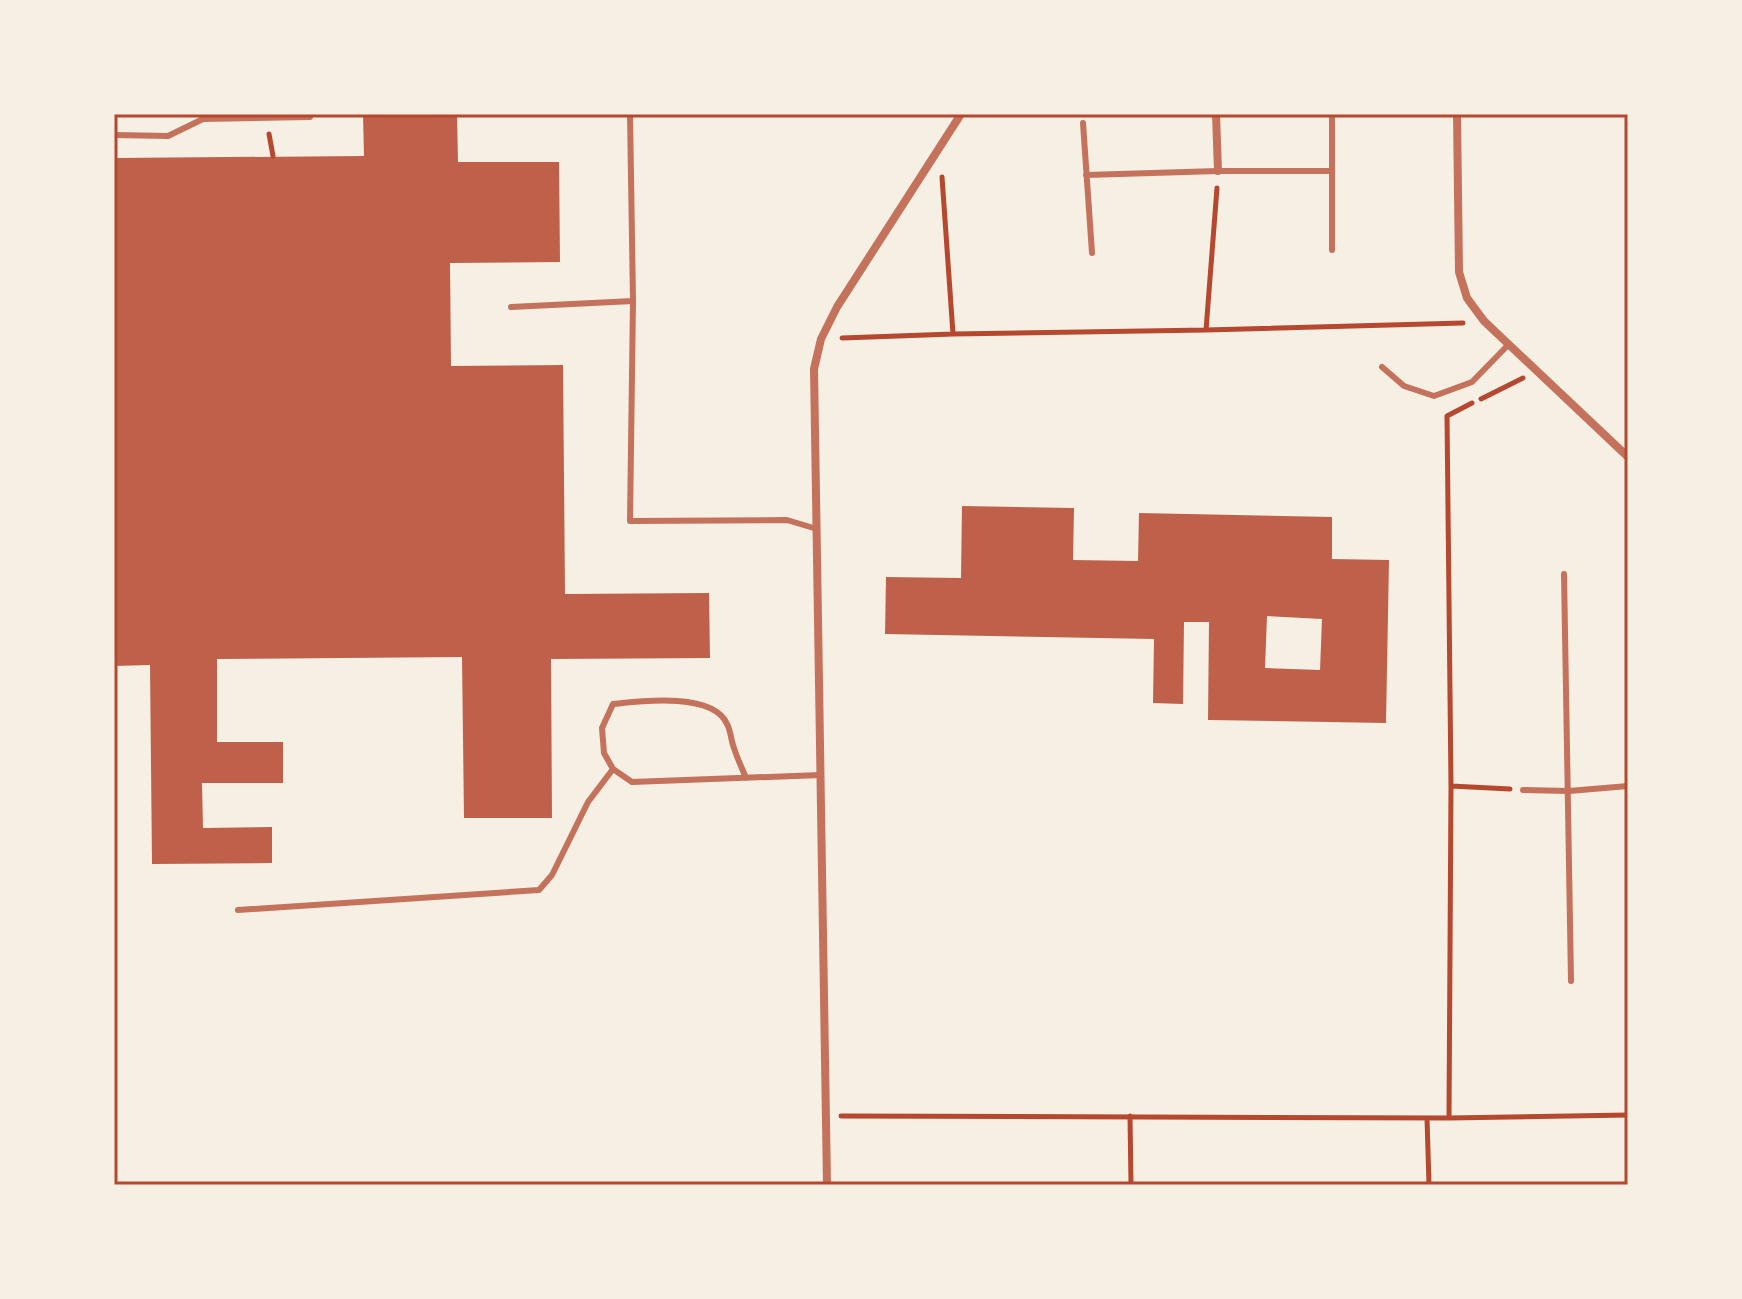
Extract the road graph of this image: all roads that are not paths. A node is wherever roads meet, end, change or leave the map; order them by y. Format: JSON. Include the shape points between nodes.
{"nodes":[{"id":1,"x":310,"y":114,"type":"edge"},
{"id":2,"x":630,"y":114,"type":"edge"},
{"id":3,"x":961,"y":114,"type":"edge"},
{"id":4,"x":1216,"y":114,"type":"edge"},
{"id":5,"x":1332,"y":114,"type":"edge"},
{"id":6,"x":1457,"y":114,"type":"edge"},
{"id":7,"x":203,"y":117,"type":"edge"},
{"id":8,"x":1083,"y":123,"type":"dead end"},
{"id":9,"x":114,"y":135,"type":"edge"},
{"id":10,"x":1218,"y":171,"type":"junction"},
{"id":11,"x":1332,"y":171,"type":"junction"},
{"id":12,"x":1086,"y":175,"type":"junction"},
{"id":13,"x":1332,"y":250,"type":"dead end"},
{"id":14,"x":1092,"y":253,"type":"dead end"},
{"id":15,"x":633,"y":301,"type":"junction"},
{"id":16,"x":511,"y":307,"type":"dead end"},
{"id":17,"x":1509,"y":344,"type":"junction"},
{"id":18,"x":1382,"y":367,"type":"dead end"},
{"id":19,"x":1628,"y":457,"type":"edge"},
{"id":20,"x":817,"y":529,"type":"junction"},
{"id":21,"x":1564,"y":574,"type":"dead end"},
{"id":22,"x":613,"y":769,"type":"junction"},
{"id":23,"x":821,"y":775,"type":"junction"},
{"id":24,"x":746,"y":778,"type":"junction"},
{"id":25,"x":1628,"y":786,"type":"edge"},
{"id":26,"x":1523,"y":790,"type":"road end"},
{"id":27,"x":1569,"y":791,"type":"junction"},
{"id":28,"x":238,"y":910,"type":"dead end"},
{"id":29,"x":1571,"y":981,"type":"dead end"},
{"id":30,"x":827,"y":1185,"type":"edge"}],
"edges":[{"from":1,"to":7,"type":"lane"},
{"from":2,"to":15,"type":"lane"},
{"from":3,"to":20,"type":"street","via":[[821,339],[814,369]]},
{"from":4,"to":10,"type":"street"},
{"from":5,"to":11,"type":"lane"},
{"from":6,"to":17,"type":"street","via":[[1459,272],[1467,298]]},
{"from":7,"to":9,"type":"lane","via":[[168,136]]},
{"from":8,"to":12,"type":"lane"},
{"from":10,"to":11,"type":"lane"},
{"from":10,"to":12,"type":"lane"},
{"from":11,"to":13,"type":"lane"},
{"from":12,"to":14,"type":"lane"},
{"from":15,"to":16,"type":"lane"},
{"from":15,"to":20,"type":"lane","via":[[630,521],[787,520]]},
{"from":17,"to":18,"type":"lane","via":[[1472,382],[1434,396],[1404,386]]},
{"from":17,"to":19,"type":"street"},
{"from":20,"to":23,"type":"street"},
{"from":21,"to":27,"type":"lane"},
{"from":22,"to":24,"type":"lane","via":[[632,782]]},
{"from":22,"to":24,"type":"lane","via":[[604,753],[602,728],[613,704],[654,699],[697,704],[726,721]]},
{"from":22,"to":28,"type":"lane","via":[[588,802],[552,875],[539,890]]},
{"from":23,"to":24,"type":"lane"},
{"from":23,"to":30,"type":"street"},
{"from":25,"to":27,"type":"lane"},
{"from":26,"to":27,"type":"lane"},
{"from":27,"to":29,"type":"lane"}]}
